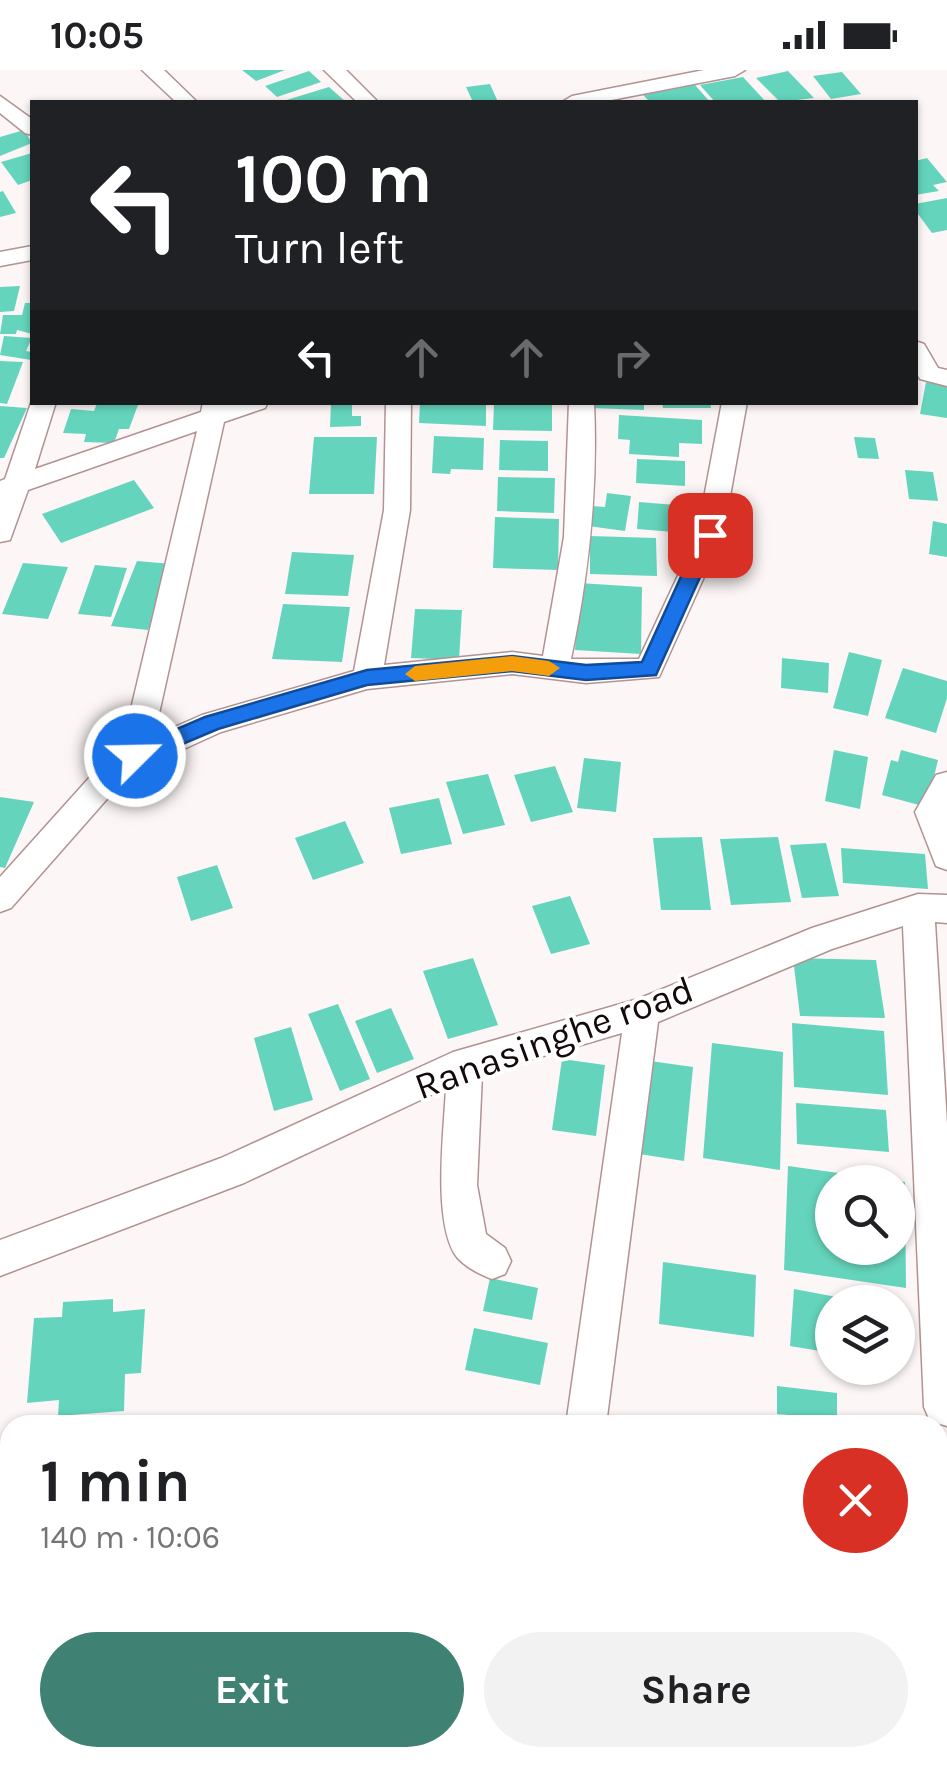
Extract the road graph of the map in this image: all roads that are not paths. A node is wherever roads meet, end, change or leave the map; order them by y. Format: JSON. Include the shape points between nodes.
{"nodes":[{"id":1,"x":152,"y":70,"type":"edge"},
{"id":2,"x":334,"y":70,"type":"edge"},
{"id":3,"x":736,"y":70,"type":"edge"},
{"id":4,"x":639,"y":96,"type":"edge"},
{"id":5,"x":184,"y":100,"type":"edge"},
{"id":6,"x":366,"y":100,"type":"edge"},
{"id":7,"x":594,"y":100,"type":"edge"},
{"id":8,"x":0,"y":102,"type":"edge"},
{"id":9,"x":30,"y":127,"type":"edge"},
{"id":10,"x":30,"y":253,"type":"edge"},
{"id":11,"x":0,"y":259,"type":"edge"},
{"id":12,"x":918,"y":354,"type":"edge"},
{"id":13,"x":947,"y":378,"type":"edge"},
{"id":14,"x":43,"y":405,"type":"edge"},
{"id":15,"x":241,"y":405,"type":"edge"},
{"id":16,"x":399,"y":405,"type":"edge"},
{"id":17,"x":581,"y":405,"type":"edge"},
{"id":18,"x":734,"y":405,"type":"edge"},
{"id":19,"x":216,"y":410,"type":"edge"},
{"id":20,"x":9,"y":486,"type":"edge"},
{"id":21,"x":0,"y":533,"type":"edge"},
{"id":22,"x":556,"y":669,"type":"junction"},
{"id":23,"x":367,"y":678,"type":"junction"},
{"id":24,"x":135,"y":756,"type":"junction"},
{"id":25,"x":947,"y":784,"type":"edge"},
{"id":26,"x":947,"y":858,"type":"edge"},
{"id":27,"x":0,"y":898,"type":"edge"},
{"id":28,"x":932,"y":908,"type":"edge"},
{"id":29,"x":642,"y":1012,"type":"junction"},
{"id":30,"x":465,"y":1063,"type":"junction"},
{"id":31,"x":0,"y":1258,"type":"edge"},
{"id":32,"x":492,"y":1261,"type":"dead end"},
{"id":33,"x":944,"y":1407,"type":"dead end"},
{"id":34,"x":587,"y":1415,"type":"edge"}],
"edges":[{"from":1,"to":5,"type":"street"},
{"from":2,"to":6,"type":"street"},
{"from":3,"to":4,"type":"street"},
{"from":4,"to":7,"type":"street"},
{"from":8,"to":9,"type":"street"},
{"from":10,"to":11,"type":"street"},
{"from":12,"to":13,"type":"street","via":[[929,373]]},
{"from":14,"to":20,"type":"street"},
{"from":15,"to":19,"type":"street"},
{"from":16,"to":23,"type":"street","via":[[398,510]]},
{"from":17,"to":22,"type":"street","via":[[586,465]]},
{"from":18,"to":22,"type":"street","via":[[710,535],[649,669]]},
{"from":19,"to":20,"type":"street"},
{"from":19,"to":24,"type":"street"},
{"from":20,"to":21,"type":"street"},
{"from":22,"to":23,"type":"street","via":[[512,664]]},
{"from":23,"to":24,"type":"street","via":[[212,723]]},
{"from":24,"to":27,"type":"street","via":[[118,766]]},
{"from":25,"to":26,"type":"street","via":[[930,812]]},
{"from":28,"to":29,"type":"street","name":"Ranasinghe road","via":[[824,938]]},
{"from":28,"to":33,"type":"street"},
{"from":29,"to":30,"type":"street","name":"Ranasinghe road"},
{"from":29,"to":34,"type":"street"},
{"from":30,"to":31,"type":"street","name":"Ranasinghe road","via":[[231,1171]]},
{"from":30,"to":32,"type":"street","via":[[459,1184],[468,1244]]}]}
